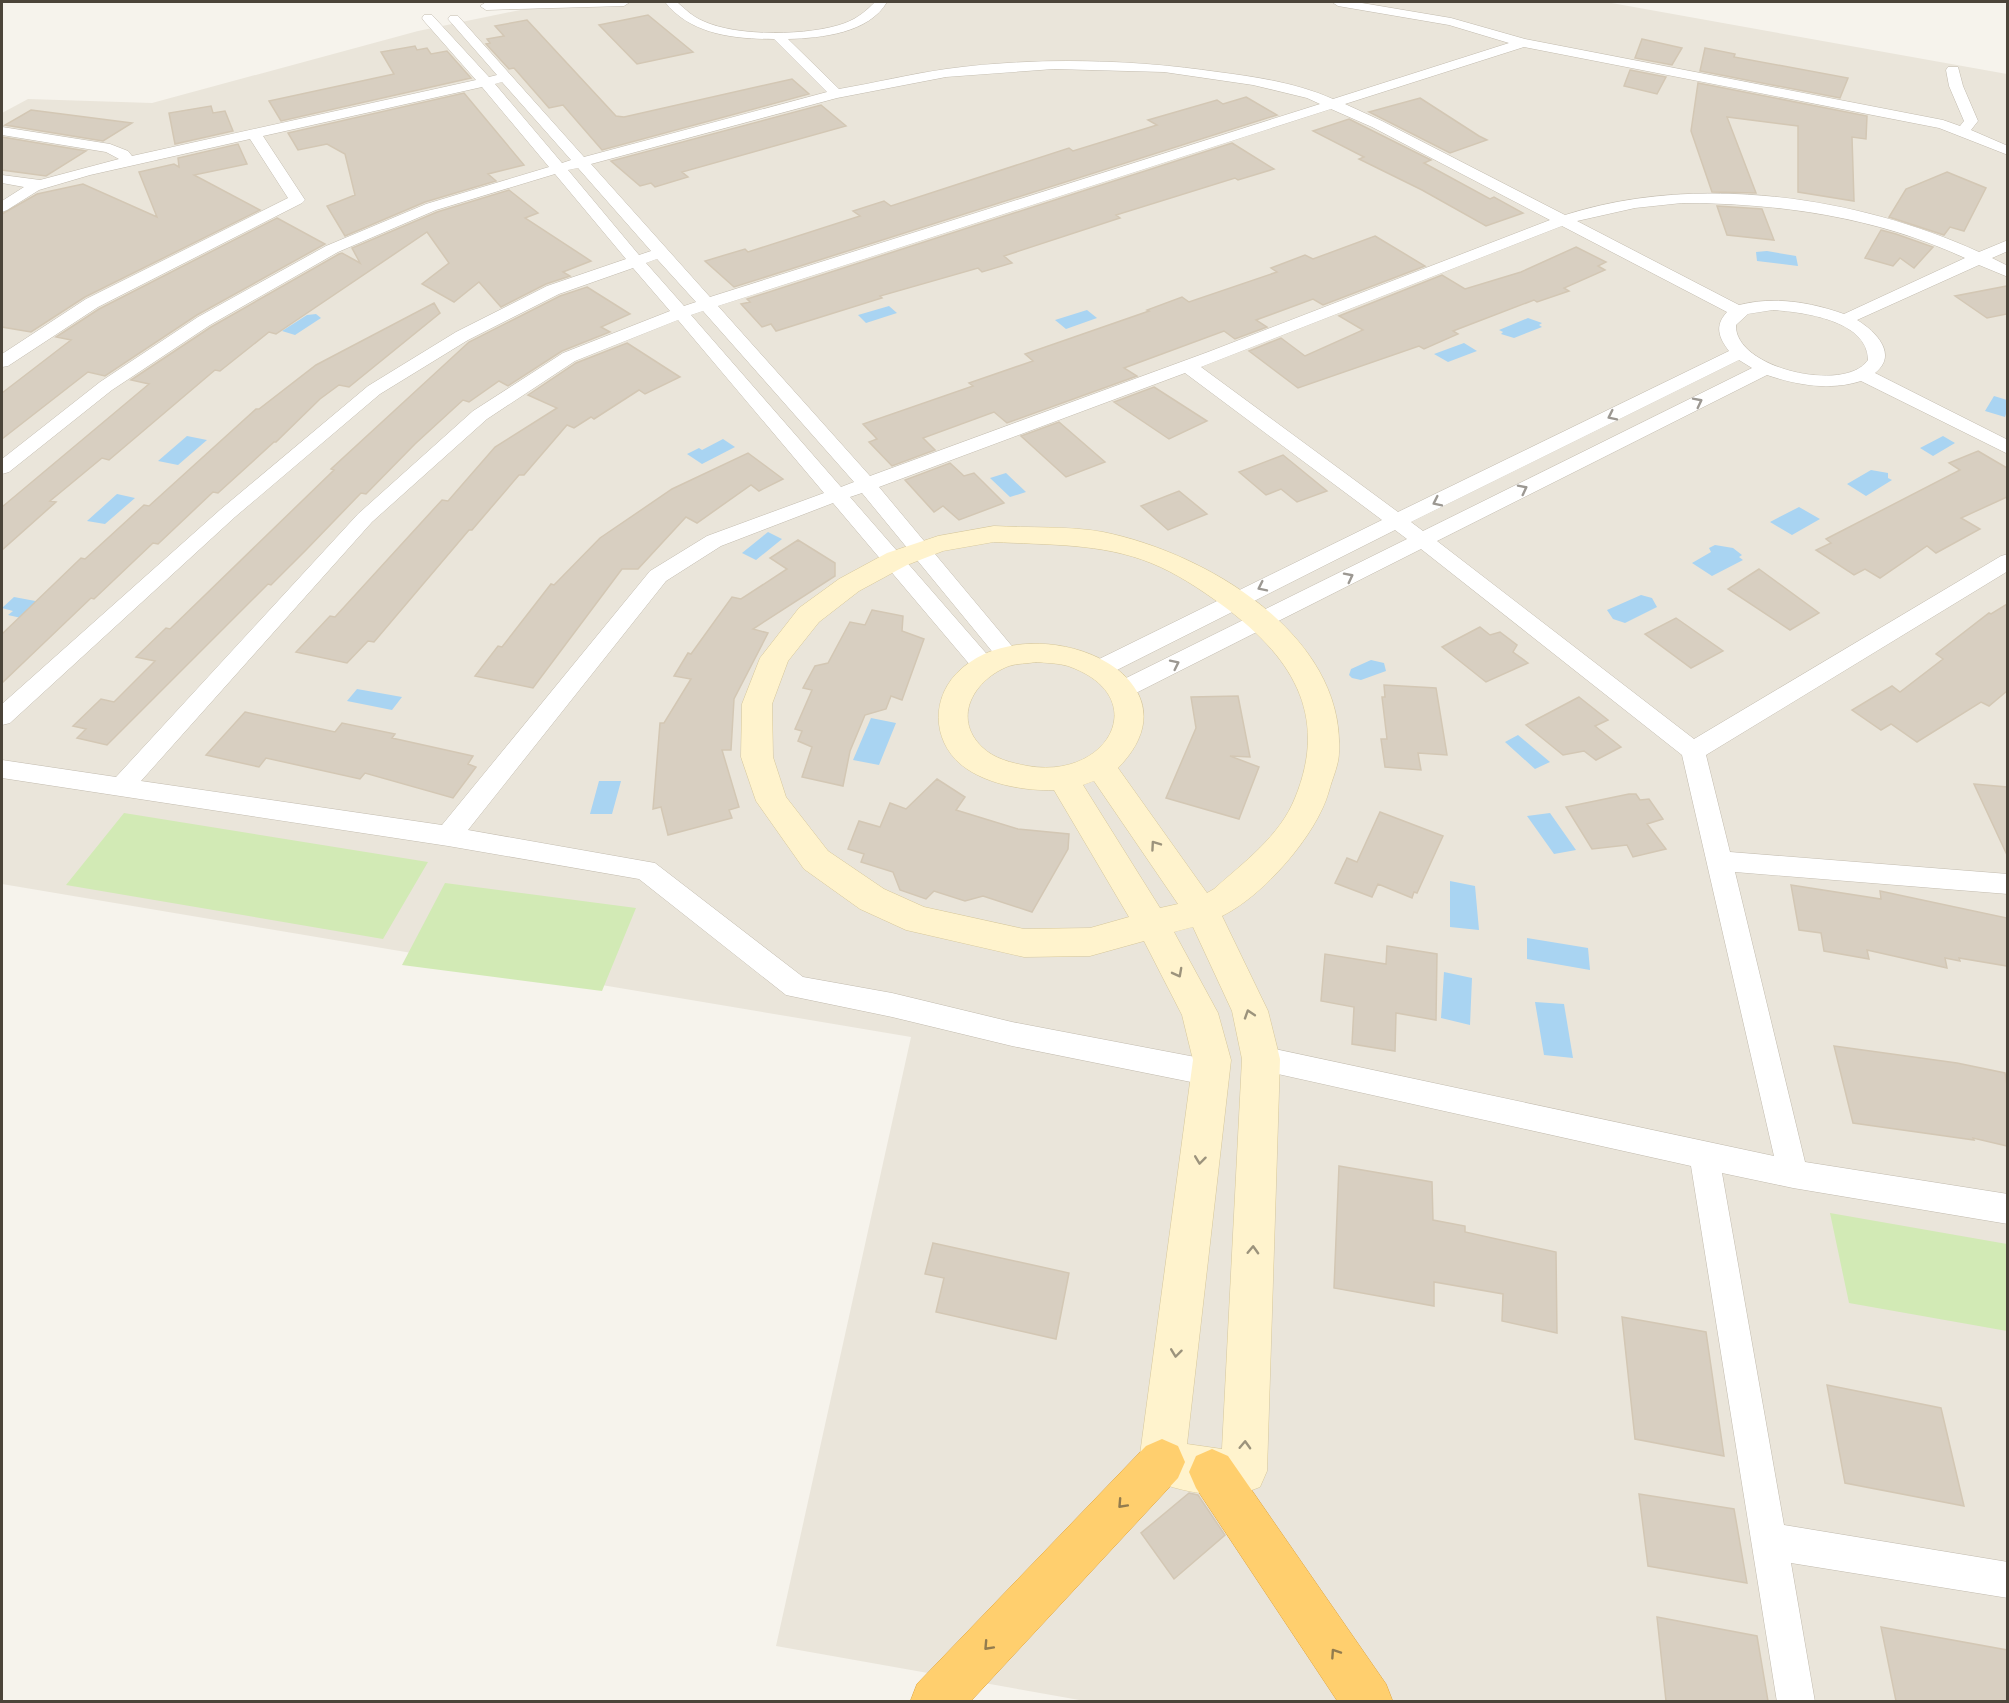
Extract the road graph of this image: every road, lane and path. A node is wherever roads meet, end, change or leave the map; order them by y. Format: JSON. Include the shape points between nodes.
{"nodes":[{"id":1,"x":624,"y":2,"type":"edge"},
{"id":2,"x":671,"y":2,"type":"edge"},
{"id":3,"x":881,"y":2,"type":"edge"},
{"id":4,"x":1338,"y":2,"type":"edge"},
{"id":5,"x":474,"y":11,"type":"edge"},
{"id":6,"x":779,"y":37,"type":"junction"},
{"id":7,"x":1523,"y":42,"type":"junction"},
{"id":8,"x":1953,"y":70,"type":"dead end"},
{"id":9,"x":507,"y":76,"type":"junction"},
{"id":10,"x":485,"y":81,"type":"junction"},
{"id":11,"x":836,"y":93,"type":"junction"},
{"id":12,"x":1332,"y":104,"type":"junction"},
{"id":13,"x":3,"y":131,"type":"edge"},
{"id":14,"x":1962,"y":132,"type":"junction"},
{"id":15,"x":254,"y":133,"type":"junction"},
{"id":16,"x":2007,"y":151,"type":"edge"},
{"id":17,"x":128,"y":162,"type":"junction"},
{"id":18,"x":583,"y":162,"type":"junction"},
{"id":19,"x":560,"y":168,"type":"junction"},
{"id":20,"x":2,"y":179,"type":"edge"},
{"id":21,"x":40,"y":185,"type":"junction"},
{"id":22,"x":2,"y":207,"type":"edge"},
{"id":23,"x":1563,"y":220,"type":"junction"},
{"id":24,"x":2007,"y":245,"type":"edge"},
{"id":25,"x":663,"y":252,"type":"junction"},
{"id":26,"x":1980,"y":258,"type":"junction"},
{"id":27,"x":635,"y":260,"type":"junction"},
{"id":28,"x":2007,"y":272,"type":"edge"},
{"id":29,"x":707,"y":303,"type":"junction"},
{"id":30,"x":681,"y":312,"type":"junction"},
{"id":31,"x":1739,"y":312,"type":"junction"},
{"id":32,"x":1844,"y":320,"type":"junction"},
{"id":33,"x":1740,"y":353,"type":"junction"},
{"id":34,"x":2,"y":362,"type":"edge"},
{"id":35,"x":1188,"y":366,"type":"junction"},
{"id":36,"x":1766,"y":368,"type":"junction"},
{"id":37,"x":1864,"y":375,"type":"junction"},
{"id":38,"x":2007,"y":448,"type":"edge"},
{"id":39,"x":2,"y":468,"type":"edge"},
{"id":40,"x":866,"y":484,"type":"junction"},
{"id":41,"x":836,"y":495,"type":"junction"},
{"id":42,"x":1398,"y":522,"type":"junction"},
{"id":43,"x":1422,"y":540,"type":"junction"},
{"id":44,"x":907,"y":556,"type":"junction"},
{"id":45,"x":2007,"y":561,"type":"edge"},
{"id":46,"x":1236,"y":600,"type":"junction"},
{"id":47,"x":1263,"y":621,"type":"junction"},
{"id":48,"x":996,"y":661,"type":"junction"},
{"id":49,"x":1099,"y":669,"type":"junction"},
{"id":50,"x":1122,"y":690,"type":"junction"},
{"id":51,"x":2,"y":717,"type":"edge"},
{"id":52,"x":1693,"y":751,"type":"junction"},
{"id":53,"x":1099,"y":765,"type":"junction"},
{"id":54,"x":2,"y":769,"type":"edge"},
{"id":55,"x":1063,"y":778,"type":"junction"},
{"id":56,"x":121,"y":787,"type":"junction"},
{"id":57,"x":448,"y":836,"type":"junction"},
{"id":58,"x":1719,"y":861,"type":"junction"},
{"id":59,"x":2007,"y":884,"type":"edge"},
{"id":60,"x":1201,"y":911,"type":"junction"},
{"id":61,"x":1153,"y":926,"type":"junction"},
{"id":62,"x":1261,"y":1059,"type":"junction"},
{"id":63,"x":1211,"y":1073,"type":"junction"},
{"id":64,"x":1704,"y":1155,"type":"junction"},
{"id":65,"x":1794,"y":1174,"type":"junction"},
{"id":66,"x":2007,"y":1209,"type":"edge"},
{"id":67,"x":1162,"y":1462,"type":"junction"},
{"id":68,"x":1212,"y":1472,"type":"junction"},
{"id":69,"x":1769,"y":1540,"type":"junction"},
{"id":70,"x":2007,"y":1580,"type":"edge"},
{"id":71,"x":935,"y":1701,"type":"edge"},
{"id":72,"x":1368,"y":1701,"type":"edge"},
{"id":73,"x":1796,"y":1701,"type":"edge"}],
"edges":[{"from":1,"to":5,"type":"street"},
{"from":2,"to":6,"type":"street","via":[[704,27]]},
{"from":3,"to":6,"type":"street","via":[[862,20],[827,32]]},
{"from":4,"to":7,"type":"street","via":[[1451,22]]},
{"from":5,"to":9,"type":"street"},
{"from":5,"to":10,"type":"street","via":[[422,13]]},
{"from":6,"to":11,"type":"street"},
{"from":7,"to":12,"type":"street"},
{"from":7,"to":14,"type":"street","via":[[1880,111]]},
{"from":8,"to":14,"type":"street","via":[[1971,122]]},
{"from":9,"to":10,"type":"street"},
{"from":9,"to":18,"type":"street"},
{"from":10,"to":15,"type":"street"},
{"from":10,"to":19,"type":"street"},
{"from":11,"to":12,"type":"street","via":[[946,73],[1053,65],[1164,68],[1253,81],[1312,95]]},
{"from":11,"to":18,"type":"street"},
{"from":12,"to":23,"type":"street"},
{"from":12,"to":29,"type":"street"},
{"from":13,"to":17,"type":"street","via":[[110,148],[123,154]]},
{"from":14,"to":16,"type":"street"},
{"from":15,"to":17,"type":"street"},
{"from":15,"to":34,"type":"street","via":[[297,200],[92,303]]},
{"from":17,"to":21,"type":"street"},
{"from":18,"to":19,"type":"street"},
{"from":18,"to":25,"type":"street"},
{"from":19,"to":27,"type":"street"},
{"from":19,"to":39,"type":"street","via":[[431,207],[332,249],[194,327],[106,386]]},
{"from":20,"to":21,"type":"street"},
{"from":21,"to":22,"type":"street"},
{"from":23,"to":26,"type":"street","via":[[1633,203],[1725,198],[1844,215]]},
{"from":23,"to":31,"type":"street"},
{"from":23,"to":35,"type":"street"},
{"from":24,"to":26,"type":"street"},
{"from":25,"to":27,"type":"street"},
{"from":25,"to":29,"type":"street"},
{"from":26,"to":28,"type":"street"},
{"from":26,"to":32,"type":"street"},
{"from":27,"to":30,"type":"street"},
{"from":27,"to":51,"type":"street","via":[[553,290],[472,330],[374,390],[228,513]]},
{"from":29,"to":30,"type":"street"},
{"from":29,"to":40,"type":"street"},
{"from":30,"to":41,"type":"street"},
{"from":30,"to":56,"type":"street","via":[[569,357],[480,415],[365,518]]},
{"from":31,"to":32,"type":"street","via":[[1773,304],[1796,306]]},
{"from":31,"to":33,"type":"street","via":[[1729,320],[1726,330],[1729,341]]},
{"from":32,"to":37,"type":"street","via":[[1869,337],[1877,348],[1874,367]]},
{"from":33,"to":36,"type":"street"},
{"from":33,"to":42,"type":"street","one_way":true},
{"from":35,"to":40,"type":"street"},
{"from":35,"to":42,"type":"street"},
{"from":36,"to":37,"type":"street","via":[[1830,381]]},
{"from":43,"to":36,"type":"street","one_way":true},
{"from":37,"to":38,"type":"street"},
{"from":40,"to":41,"type":"street"},
{"from":40,"to":44,"type":"street"},
{"from":41,"to":44,"type":"street"},
{"from":41,"to":57,"type":"street","via":[[714,542],[658,576]]},
{"from":42,"to":43,"type":"street"},
{"from":42,"to":46,"type":"street","one_way":true},
{"from":47,"to":43,"type":"street","one_way":true},
{"from":43,"to":52,"type":"street"},
{"from":44,"to":46,"type":"street","via":[[938,544],[994,534],[1101,540],[1161,557]]},
{"from":44,"to":48,"type":"street"},
{"from":44,"to":48,"type":"street"},
{"from":44,"to":61,"type":"street","via":[[849,585],[809,615],[775,658],[757,704],[757,757],[772,801],[816,860],[872,899],[918,920],[1024,943],[1090,942]]},
{"from":45,"to":52,"type":"street"},
{"from":46,"to":47,"type":"street"},
{"from":46,"to":49,"type":"street"},
{"from":50,"to":47,"type":"street","one_way":true},
{"from":47,"to":60,"type":"street","via":[[1305,670],[1320,707],[1324,753],[1310,802],[1280,849],[1226,899]]},
{"from":48,"to":49,"type":"street","via":[[1036,652],[1065,655]]},
{"from":48,"to":55,"type":"street","via":[[965,682],[954,700],[952,722],[960,742],[977,760],[1003,773],[1032,779]]},
{"from":49,"to":50,"type":"street"},
{"from":50,"to":53,"type":"street","via":[[1130,710],[1128,730],[1118,749]]},
{"from":52,"to":58,"type":"street"},
{"from":53,"to":55,"type":"street"},
{"from":60,"to":53,"type":"street","one_way":true},
{"from":54,"to":56,"type":"street"},
{"from":55,"to":61,"type":"street"},
{"from":56,"to":57,"type":"street"},
{"from":57,"to":63,"type":"street","via":[[646,870],[796,987]]},
{"from":58,"to":59,"type":"street"},
{"from":58,"to":65,"type":"street"},
{"from":60,"to":61,"type":"street"},
{"from":62,"to":60,"type":"street","one_way":true,"via":[[1250,1011]]},
{"from":61,"to":63,"type":"street","one_way":true,"via":[[1200,1013],[1212,1060]]},
{"from":62,"to":64,"type":"street"},
{"from":68,"to":62,"type":"street","one_way":true,"via":[[1244,1471]]},
{"from":63,"to":67,"type":"street","one_way":true},
{"from":64,"to":65,"type":"street"},
{"from":64,"to":69,"type":"street"},
{"from":65,"to":66,"type":"street"},
{"from":67,"to":68,"type":"street"},
{"from":67,"to":71,"type":"highway","one_way":true},
{"from":72,"to":68,"type":"highway","one_way":true},
{"from":69,"to":70,"type":"street"},
{"from":69,"to":73,"type":"street"}]}
